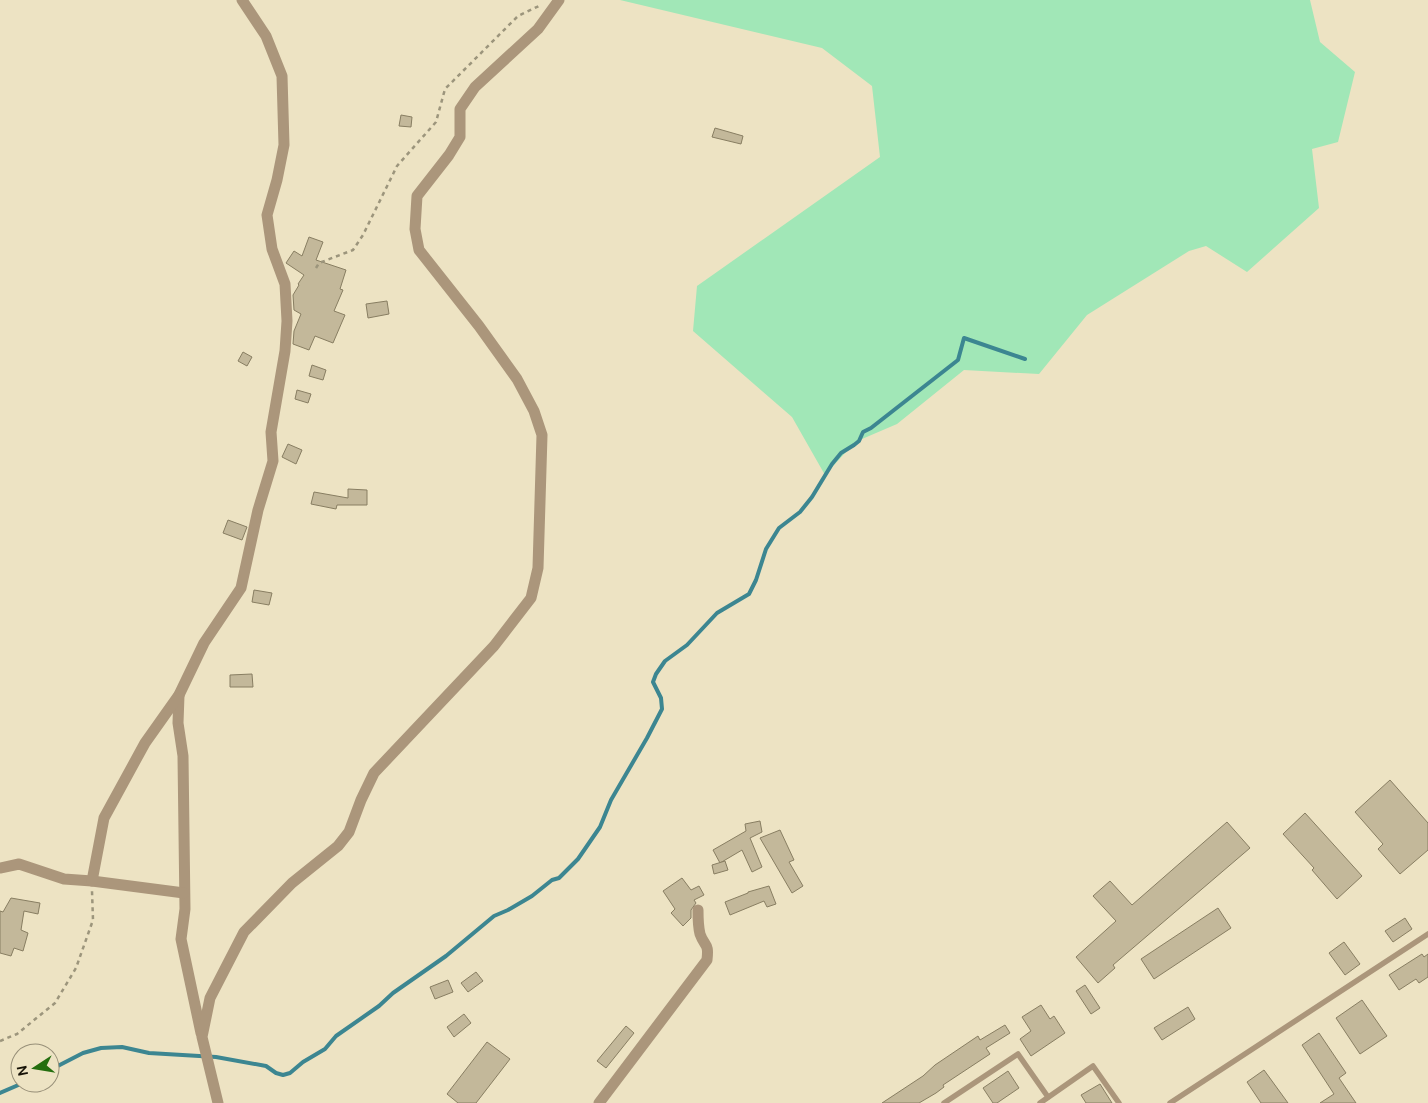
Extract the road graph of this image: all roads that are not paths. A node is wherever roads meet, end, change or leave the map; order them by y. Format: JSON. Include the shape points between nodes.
{"nodes":[{"id":1,"x":242,"y":0,"type":"edge"},
{"id":2,"x":559,"y":0,"type":"edge"},
{"id":3,"x":179,"y":694,"type":"junction"},
{"id":4,"x":0,"y":868,"type":"edge"},
{"id":5,"x":92,"y":881,"type":"junction"},
{"id":6,"x":184,"y":894,"type":"junction"},
{"id":7,"x":698,"y":910,"type":"dead end"},
{"id":8,"x":1428,"y":934,"type":"edge"},
{"id":9,"x":202,"y":1037,"type":"junction"},
{"id":10,"x":1048,"y":1098,"type":"junction"},
{"id":11,"x":218,"y":1103,"type":"edge"},
{"id":12,"x":599,"y":1103,"type":"edge"},
{"id":13,"x":944,"y":1103,"type":"edge"},
{"id":14,"x":1040,"y":1103,"type":"edge"},
{"id":15,"x":1120,"y":1103,"type":"edge"},
{"id":16,"x":1170,"y":1103,"type":"edge"}],
"edges":[{"from":1,"to":3,"type":"street","via":[[266,36],[282,76],[284,145],[267,215],[272,249],[285,284],[285,351],[271,432],[273,460],[240,588],[204,643]]},
{"from":2,"to":9,"type":"street","via":[[538,29],[475,87],[460,109],[460,137],[417,196],[415,229],[419,250],[517,379],[534,411],[542,436],[538,568],[531,598],[494,646],[374,774],[350,832],[338,846],[292,884],[244,932],[210,998]]},
{"from":3,"to":5,"type":"street","via":[[146,743],[104,818]]},
{"from":3,"to":6,"type":"street"},
{"from":4,"to":5,"type":"street","via":[[19,864],[64,879]]},
{"from":5,"to":6,"type":"street"},
{"from":6,"to":9,"type":"street","via":[[181,939]]},
{"from":7,"to":12,"type":"street","via":[[698,926],[708,947],[707,960]]},
{"from":8,"to":16,"type":"lane"},
{"from":9,"to":11,"type":"street"},
{"from":10,"to":13,"type":"lane","via":[[1018,1054]]},
{"from":10,"to":14,"type":"lane"},
{"from":10,"to":15,"type":"lane","via":[[1094,1066]]}]}
